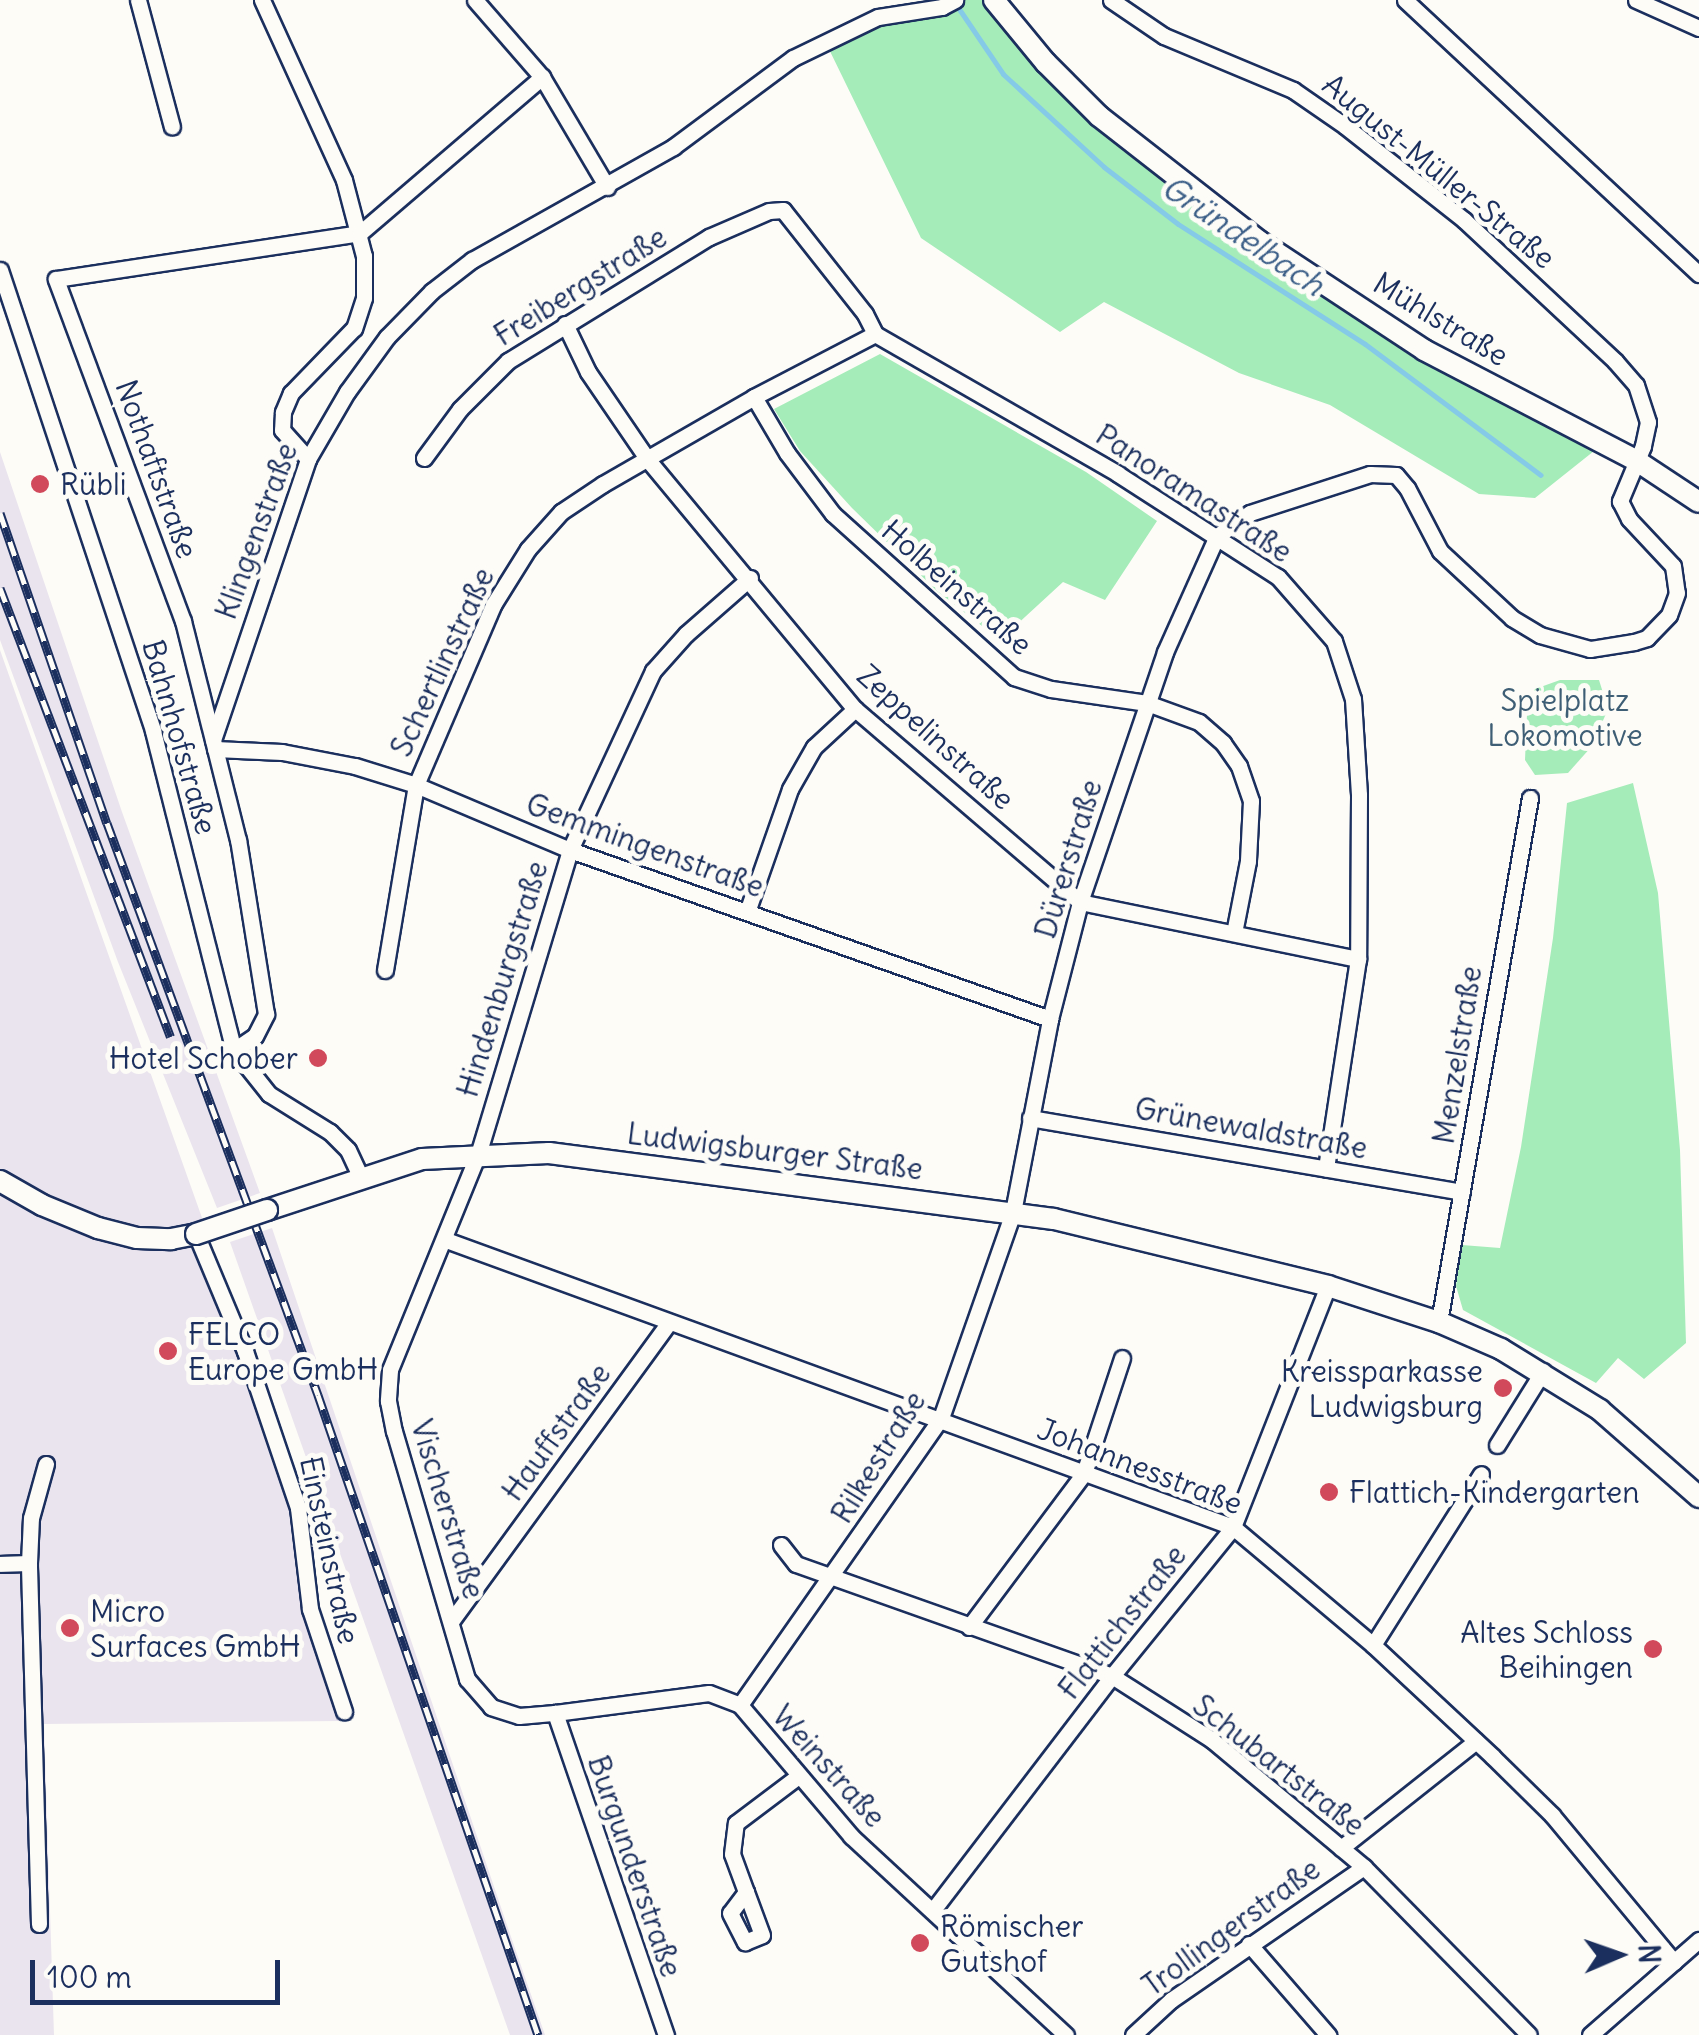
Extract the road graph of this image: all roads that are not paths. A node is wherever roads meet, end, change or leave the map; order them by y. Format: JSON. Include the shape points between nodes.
{"nodes":[{"id":1,"x":138,"y":0,"type":"edge"},
{"id":2,"x":262,"y":0,"type":"edge"},
{"id":3,"x":476,"y":0,"type":"edge"},
{"id":4,"x":994,"y":0,"type":"edge"},
{"id":5,"x":1111,"y":0,"type":"edge"},
{"id":6,"x":1407,"y":0,"type":"edge"},
{"id":7,"x":1636,"y":0,"type":"edge"},
{"id":8,"x":949,"y":4,"type":"edge"},
{"id":9,"x":1699,"y":28,"type":"edge"},
{"id":10,"x":542,"y":77,"type":"junction"},
{"id":11,"x":172,"y":127,"type":"dead end"},
{"id":12,"x":608,"y":187,"type":"junction"},
{"id":13,"x":794,"y":219,"type":"joint"},
{"id":14,"x":360,"y":233,"type":"junction"},
{"id":15,"x":0,"y":270,"type":"edge"},
{"id":16,"x":1699,"y":274,"type":"edge"},
{"id":17,"x":565,"y":324,"type":"junction"},
{"id":18,"x":875,"y":334,"type":"junction"},
{"id":19,"x":754,"y":396,"type":"junction"},
{"id":20,"x":424,"y":458,"type":"dead end"},
{"id":21,"x":308,"y":459,"type":"junction"},
{"id":22,"x":648,"y":460,"type":"junction"},
{"id":23,"x":1638,"y":461,"type":"junction"},
{"id":24,"x":1699,"y":502,"type":"edge"},
{"id":25,"x":1217,"y":536,"type":"junction"},
{"id":26,"x":750,"y":578,"type":"junction"},
{"id":27,"x":1147,"y":703,"type":"junction"},
{"id":28,"x":856,"y":709,"type":"junction"},
{"id":29,"x":214,"y":744,"type":"junction"},
{"id":30,"x":416,"y":785,"type":"junction"},
{"id":31,"x":1530,"y":798,"type":"dead end"},
{"id":32,"x":570,"y":850,"type":"junction"},
{"id":33,"x":1080,"y":902,"type":"junction"},
{"id":34,"x":747,"y":912,"type":"junction"},
{"id":35,"x":1234,"y":933,"type":"junction"},
{"id":36,"x":1358,"y":959,"type":"junction"},
{"id":37,"x":384,"y":970,"type":"dead end"},
{"id":38,"x":1050,"y":1019,"type":"junction"},
{"id":39,"x":234,"y":1050,"type":"junction"},
{"id":40,"x":1030,"y":1118,"type":"junction"},
{"id":41,"x":478,"y":1154,"type":"junction"},
{"id":42,"x":1326,"y":1170,"type":"junction"},
{"id":43,"x":360,"y":1176,"type":"junction"},
{"id":44,"x":0,"y":1180,"type":"edge"},
{"id":45,"x":1462,"y":1192,"type":"junction"},
{"id":46,"x":1014,"y":1212,"type":"junction"},
{"id":47,"x":196,"y":1234,"type":"junction"},
{"id":48,"x":446,"y":1240,"type":"junction"},
{"id":49,"x":1328,"y":1286,"type":"junction"},
{"id":50,"x":1440,"y":1322,"type":"junction"},
{"id":51,"x":668,"y":1324,"type":"junction"},
{"id":52,"x":1122,"y":1358,"type":"dead end"},
{"id":53,"x":1543,"y":1371,"type":"junction"},
{"id":54,"x":941,"y":1418,"type":"junction"},
{"id":55,"x":1498,"y":1446,"type":"dead end"},
{"id":56,"x":46,"y":1464,"type":"dead end"},
{"id":57,"x":1084,"y":1473,"type":"junction"},
{"id":58,"x":1481,"y":1474,"type":"dead end"},
{"id":59,"x":1699,"y":1497,"type":"edge"},
{"id":60,"x":1234,"y":1527,"type":"junction"},
{"id":61,"x":781,"y":1545,"type":"dead end"},
{"id":62,"x":28,"y":1563,"type":"junction"},
{"id":63,"x":0,"y":1564,"type":"edge"},
{"id":64,"x":833,"y":1577,"type":"junction"},
{"id":65,"x":452,"y":1620,"type":"junction"},
{"id":66,"x":969,"y":1627,"type":"junction"},
{"id":67,"x":1373,"y":1645,"type":"junction"},
{"id":68,"x":1112,"y":1676,"type":"junction"},
{"id":69,"x":740,"y":1705,"type":"junction"},
{"id":70,"x":490,"y":1707,"type":"joint"},
{"id":71,"x":344,"y":1710,"type":"dead end"},
{"id":72,"x":555,"y":1714,"type":"junction"},
{"id":73,"x":1476,"y":1741,"type":"junction"},
{"id":74,"x":796,"y":1776,"type":"junction"},
{"id":75,"x":1341,"y":1848,"type":"junction"},
{"id":76,"x":1364,"y":1868,"type":"junction"},
{"id":77,"x":746,"y":1892,"type":"dead end"},
{"id":78,"x":933,"y":1910,"type":"junction"},
{"id":79,"x":39,"y":1924,"type":"dead end"},
{"id":80,"x":1699,"y":1940,"type":"edge"},
{"id":81,"x":1250,"y":1944,"type":"junction"},
{"id":82,"x":1674,"y":1962,"type":"junction"},
{"id":83,"x":666,"y":2035,"type":"edge"},
{"id":84,"x":1066,"y":2035,"type":"edge"},
{"id":85,"x":1134,"y":2035,"type":"edge"},
{"id":86,"x":1328,"y":2035,"type":"edge"},
{"id":87,"x":1529,"y":2035,"type":"edge"},
{"id":88,"x":1590,"y":2035,"type":"edge"}],
"edges":[{"from":1,"to":11,"type":"street"},
{"from":2,"to":14,"type":"street","via":[[344,180]]},
{"from":3,"to":10,"type":"street"},
{"from":4,"to":23,"type":"main road","name":"Mühlstraße","via":[[1100,116],[1259,241],[1424,350]]},
{"from":5,"to":23,"type":"street","name":"August-Müller-Straße","via":[[1164,36],[1293,90],[1464,220],[1636,385],[1648,422]]},
{"from":6,"to":16,"type":"street"},
{"from":7,"to":9,"type":"street"},
{"from":8,"to":12,"type":"street","name":"Klingenstraße","via":[[878,17],[793,58]]},
{"from":10,"to":12,"type":"street"},
{"from":10,"to":14,"type":"street"},
{"from":12,"to":21,"type":"street","name":"Klingenstraße","via":[[472,260],[432,291],[387,337]]},
{"from":13,"to":17,"type":"street","name":"Freibergstraße","via":[[783,210],[769,211],[739,224]]},
{"from":13,"to":18,"type":"street","name":"Panoramastraße"},
{"from":14,"to":21,"type":"street","via":[[364,298],[354,328],[291,393],[283,412],[282,430]]},
{"from":14,"to":29,"type":"street","name":"Nothaftstraße","via":[[56,279],[183,621]]},
{"from":15,"to":39,"type":"street","name":"Bahnhofstraße","via":[[154,738]]},
{"from":17,"to":20,"type":"street","name":"Freibergstraße","via":[[508,362],[460,409]]},
{"from":17,"to":22,"type":"street","name":"Zeppelinstraße","via":[[588,372]]},
{"from":18,"to":19,"type":"street","name":"Schertlinstraße"},
{"from":18,"to":25,"type":"street","name":"Panoramastraße"},
{"from":19,"to":22,"type":"street","name":"Schertlinstraße"},
{"from":19,"to":27,"type":"street","name":"Holbeinstraße","via":[[786,454],[833,514],[1014,677]]},
{"from":21,"to":29,"type":"street","name":"Klingenstraße"},
{"from":22,"to":26,"type":"street","name":"Zeppelinstraße"},
{"from":22,"to":30,"type":"street","name":"Schertlinstraße","via":[[561,512],[528,549],[493,606]]},
{"from":23,"to":24,"type":"main road","name":"Mühlstraße"},
{"from":23,"to":25,"type":"street","name":"August-Müller-Straße","via":[[1620,501],[1673,566],[1677,592],[1647,638],[1612,648],[1560,642],[1512,618],[1440,551],[1396,475],[1370,474],[1250,513]]},
{"from":25,"to":27,"type":"street","name":"Dürerstraße"},
{"from":25,"to":36,"type":"street","name":"Panoramastraße","via":[[1278,577],[1334,641],[1345,665],[1359,795]]},
{"from":26,"to":28,"type":"street","name":"Zeppelinstraße"},
{"from":26,"to":32,"type":"street","name":"Hindenburgstraße","via":[[652,672]]},
{"from":27,"to":33,"type":"street","name":"Dürerstraße"},
{"from":27,"to":35,"type":"street","name":"Holbeinstraße","via":[[1199,722],[1239,766],[1251,801]]},
{"from":28,"to":33,"type":"street","name":"Zeppelinstraße"},
{"from":28,"to":34,"type":"street","via":[[814,747],[790,788]]},
{"from":29,"to":30,"type":"street","name":"Gemmingenstraße","via":[[301,756]]},
{"from":29,"to":39,"type":"street","via":[[238,840],[266,1014],[255,1036]]},
{"from":30,"to":32,"type":"street","name":"Gemmingenstraße"},
{"from":30,"to":37,"type":"street","name":"Schertlinstraße"},
{"from":31,"to":45,"type":"street","name":"Menzelstraße"},
{"from":32,"to":34,"type":"street","name":"Gemmingenstraße"},
{"from":32,"to":41,"type":"street","name":"Hindenburgstraße"},
{"from":33,"to":35,"type":"street","name":"Zeppelinstraße"},
{"from":33,"to":38,"type":"street","name":"Dürerstraße"},
{"from":34,"to":38,"type":"street","name":"Gemmingenstraße"},
{"from":35,"to":36,"type":"street","name":"Zeppelinstraße"},
{"from":36,"to":42,"type":"street","name":"Panoramastraße"},
{"from":38,"to":40,"type":"street","name":"Dürerstraße"},
{"from":39,"to":43,"type":"street","name":"Bahnhofstraße","via":[[270,1094],[339,1141]]},
{"from":40,"to":42,"type":"street","name":"Grünewaldstraße"},
{"from":40,"to":46,"type":"street","name":"Dürerstraße"},
{"from":41,"to":43,"type":"main road","name":"Ludwigsburger Straße","via":[[422,1158]]},
{"from":41,"to":46,"type":"main road","name":"Ludwigsburger Straße","via":[[667,1165]]},
{"from":41,"to":48,"type":"street","name":"Vischerstraße"},
{"from":42,"to":45,"type":"street","name":"Grünewaldstraße"},
{"from":43,"to":47,"type":"main road","name":"Ludwigsburger Straße","bridge":true},
{"from":44,"to":47,"type":"main road","name":"Ludwigsburger Straße","via":[[98,1228],[137,1238]]},
{"from":45,"to":50,"type":"street","name":"Menzelstraße"},
{"from":46,"to":49,"type":"main road","name":"Ludwigsburger Straße"},
{"from":46,"to":54,"type":"street","name":"Rilkestraße"},
{"from":47,"to":71,"type":"street","name":"Einsteinstraße","via":[[288,1476],[303,1533],[310,1609]]},
{"from":48,"to":51,"type":"street","name":"Johannesstraße"},
{"from":48,"to":65,"type":"street","name":"Vischerstraße","via":[[390,1370],[388,1401]]},
{"from":49,"to":50,"type":"main road","name":"Ludwigsburger Straße"},
{"from":49,"to":60,"type":"street","name":"Flattichstraße"},
{"from":50,"to":53,"type":"main road","name":"Ludwigsburger Straße"},
{"from":51,"to":54,"type":"street","name":"Johannesstraße"},
{"from":51,"to":65,"type":"street","name":"Hauffstraße"},
{"from":52,"to":57,"type":"street"},
{"from":53,"to":55,"type":"street"},
{"from":53,"to":59,"type":"main road","name":"Ludwigsburger Straße","via":[[1600,1410]]},
{"from":54,"to":57,"type":"street","name":"Johannesstraße"},
{"from":54,"to":64,"type":"street","name":"Rilkestraße"},
{"from":56,"to":62,"type":"street"},
{"from":57,"to":60,"type":"street","name":"Johannesstraße"},
{"from":57,"to":66,"type":"street"},
{"from":58,"to":67,"type":"street"},
{"from":60,"to":67,"type":"street","name":"Johannesstraße"},
{"from":60,"to":68,"type":"street","name":"Flattichstraße"},
{"from":61,"to":64,"type":"street","name":"Schubartstraße","via":[[796,1564]]},
{"from":62,"to":63,"type":"street"},
{"from":62,"to":79,"type":"street"},
{"from":64,"to":66,"type":"street","name":"Schubartstraße"},
{"from":64,"to":69,"type":"street","name":"Rilkestraße"},
{"from":65,"to":70,"type":"street","name":"Vischerstraße","via":[[467,1679]]},
{"from":66,"to":68,"type":"street","name":"Schubartstraße"},
{"from":67,"to":73,"type":"street","name":"Johannesstraße"},
{"from":68,"to":75,"type":"street","name":"Schubartstraße","via":[[1212,1740]]},
{"from":68,"to":78,"type":"street","name":"Flattichstraße"},
{"from":69,"to":72,"type":"street","name":"Weinstraße","via":[[709,1693]]},
{"from":69,"to":74,"type":"street","name":"Weinstraße"},
{"from":70,"to":72,"type":"street","name":"Weinstraße","via":[[519,1716]]},
{"from":72,"to":83,"type":"street","name":"Burgunderstraße"},
{"from":73,"to":75,"type":"street","name":"Trollingerstraße"},
{"from":73,"to":82,"type":"street","name":"Johannesstraße","via":[[1552,1815]]},
{"from":74,"to":77,"type":"street","via":[[736,1823],[732,1854]]},
{"from":74,"to":78,"type":"street","name":"Weinstraße"},
{"from":75,"to":76,"type":"street","name":"Schubartstraße"},
{"from":76,"to":81,"type":"street","name":"Trollingerstraße"},
{"from":76,"to":87,"type":"street","name":"Schubartstraße"},
{"from":78,"to":84,"type":"street","name":"Weinstraße"},
{"from":80,"to":82,"type":"street"},
{"from":81,"to":85,"type":"street","name":"Trollingerstraße"},
{"from":81,"to":86,"type":"street"},
{"from":82,"to":88,"type":"street"}]}
